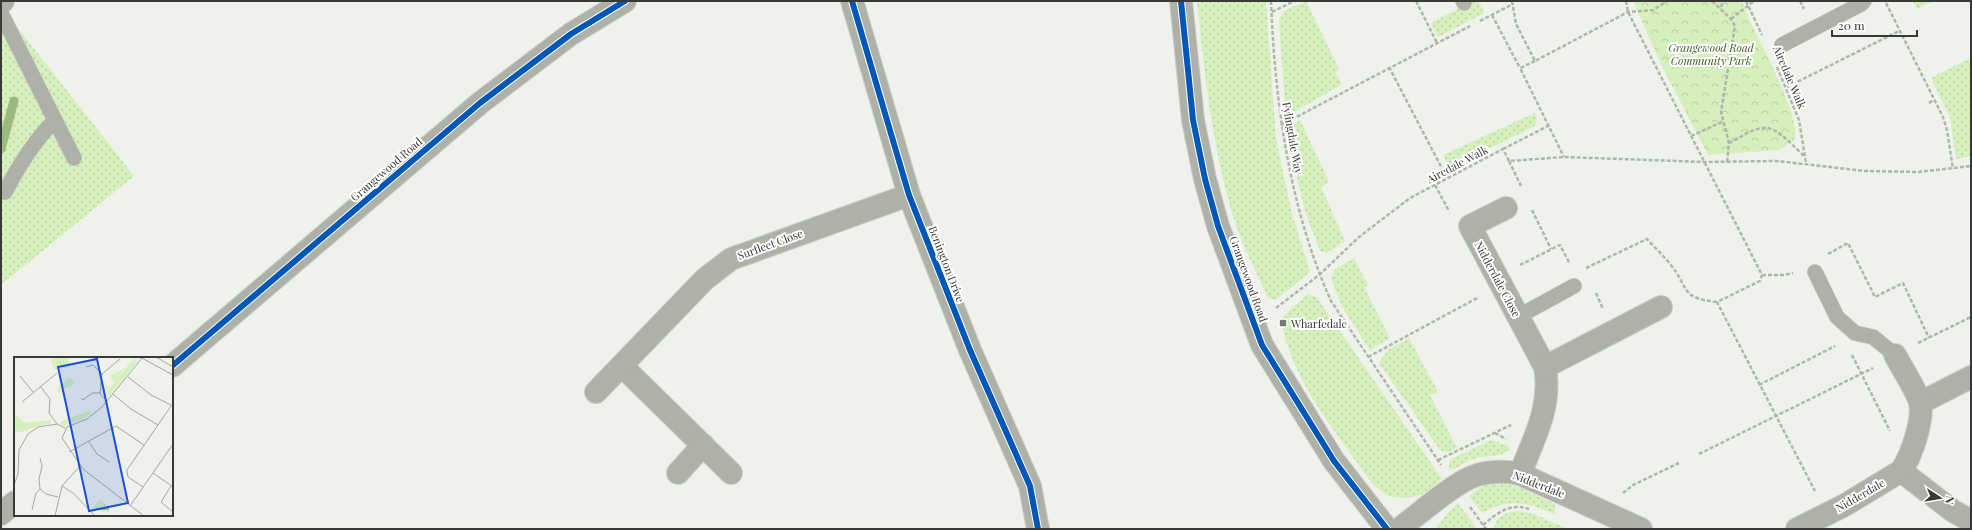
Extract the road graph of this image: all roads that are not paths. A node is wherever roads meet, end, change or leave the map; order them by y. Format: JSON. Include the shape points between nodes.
{"nodes":[{"id":1,"x":852,"y":1,"type":"edge"},
{"id":2,"x":1181,"y":1,"type":"edge"},
{"id":3,"x":1864,"y":1,"type":"edge"},
{"id":4,"x":614,"y":4,"type":"edge"},
{"id":5,"x":1,"y":13,"type":"edge"},
{"id":6,"x":1782,"y":45,"type":"dead end"},
{"id":7,"x":55,"y":120,"type":"junction"},
{"id":8,"x":74,"y":158,"type":"dead end"},
{"id":9,"x":5,"y":192,"type":"dead end"},
{"id":10,"x":909,"y":195,"type":"junction"},
{"id":11,"x":1506,"y":208,"type":"dead end"},
{"id":12,"x":1815,"y":272,"type":"dead end"},
{"id":13,"x":1574,"y":286,"type":"dead end"},
{"id":14,"x":1661,"y":306,"type":"dead end"},
{"id":15,"x":1518,"y":316,"type":"junction"},
{"id":16,"x":1895,"y":355,"type":"joint"},
{"id":17,"x":173,"y":365,"type":"edge"},
{"id":18,"x":622,"y":366,"type":"junction"},
{"id":19,"x":1545,"y":368,"type":"junction"},
{"id":20,"x":1971,"y":377,"type":"edge"},
{"id":21,"x":596,"y":392,"type":"dead end"},
{"id":22,"x":1920,"y":403,"type":"junction"},
{"id":23,"x":703,"y":445,"type":"junction"},
{"id":24,"x":1904,"y":467,"type":"junction"},
{"id":25,"x":678,"y":473,"type":"dead end"},
{"id":26,"x":731,"y":473,"type":"dead end"},
{"id":27,"x":1520,"y":474,"type":"junction"},
{"id":28,"x":14,"y":503,"type":"edge"},
{"id":29,"x":1,"y":514,"type":"edge"},
{"id":30,"x":1971,"y":521,"type":"edge"},
{"id":31,"x":1038,"y":529,"type":"edge"},
{"id":32,"x":1387,"y":529,"type":"edge"},
{"id":33,"x":1399,"y":529,"type":"edge"},
{"id":34,"x":1641,"y":529,"type":"edge"},
{"id":35,"x":1797,"y":529,"type":"edge"}],
"edges":[{"from":1,"to":10,"type":"street","name":"Benington Drive"},
{"from":2,"to":32,"type":"street","name":"Grangewood Road","via":[[1193,120],[1205,179],[1218,226],[1262,345],[1334,461]]},
{"from":3,"to":6,"type":"lane"},
{"from":4,"to":17,"type":"street","name":"Grangewood Road","via":[[547,51],[480,103]]},
{"from":5,"to":7,"type":"lane"},
{"from":7,"to":8,"type":"lane"},
{"from":7,"to":9,"type":"lane","via":[[20,163]]},
{"from":10,"to":18,"type":"street","name":"Surfleet Close","via":[[731,259],[705,279]]},
{"from":10,"to":31,"type":"street","name":"Benington Drive","via":[[970,350],[1030,486]]},
{"from":11,"to":15,"type":"street","name":"Nidderdale Close","via":[[1470,226]]},
{"from":12,"to":16,"type":"lane","via":[[1850,337],[1873,337]]},
{"from":13,"to":15,"type":"lane"},
{"from":14,"to":19,"type":"street"},
{"from":15,"to":19,"type":"street","name":"Nidderdale Close"},
{"from":16,"to":22,"type":"street"},
{"from":18,"to":21,"type":"street","name":"Surfleet Close"},
{"from":18,"to":23,"type":"street"},
{"from":19,"to":27,"type":"street","name":"Nidderdale Close","via":[[1548,382],[1546,408]]},
{"from":20,"to":22,"type":"street"},
{"from":22,"to":24,"type":"street","via":[[1919,420]]},
{"from":23,"to":25,"type":"street"},
{"from":23,"to":26,"type":"street"},
{"from":24,"to":30,"type":"street","via":[[1953,511]]},
{"from":24,"to":35,"type":"street","name":"Nidderdale","via":[[1845,505]]},
{"from":27,"to":33,"type":"street","name":"Nidderdale","via":[[1489,472],[1476,475],[1455,487]]},
{"from":27,"to":34,"type":"street","name":"Nidderdale"},
{"from":28,"to":29,"type":"street"}]}
